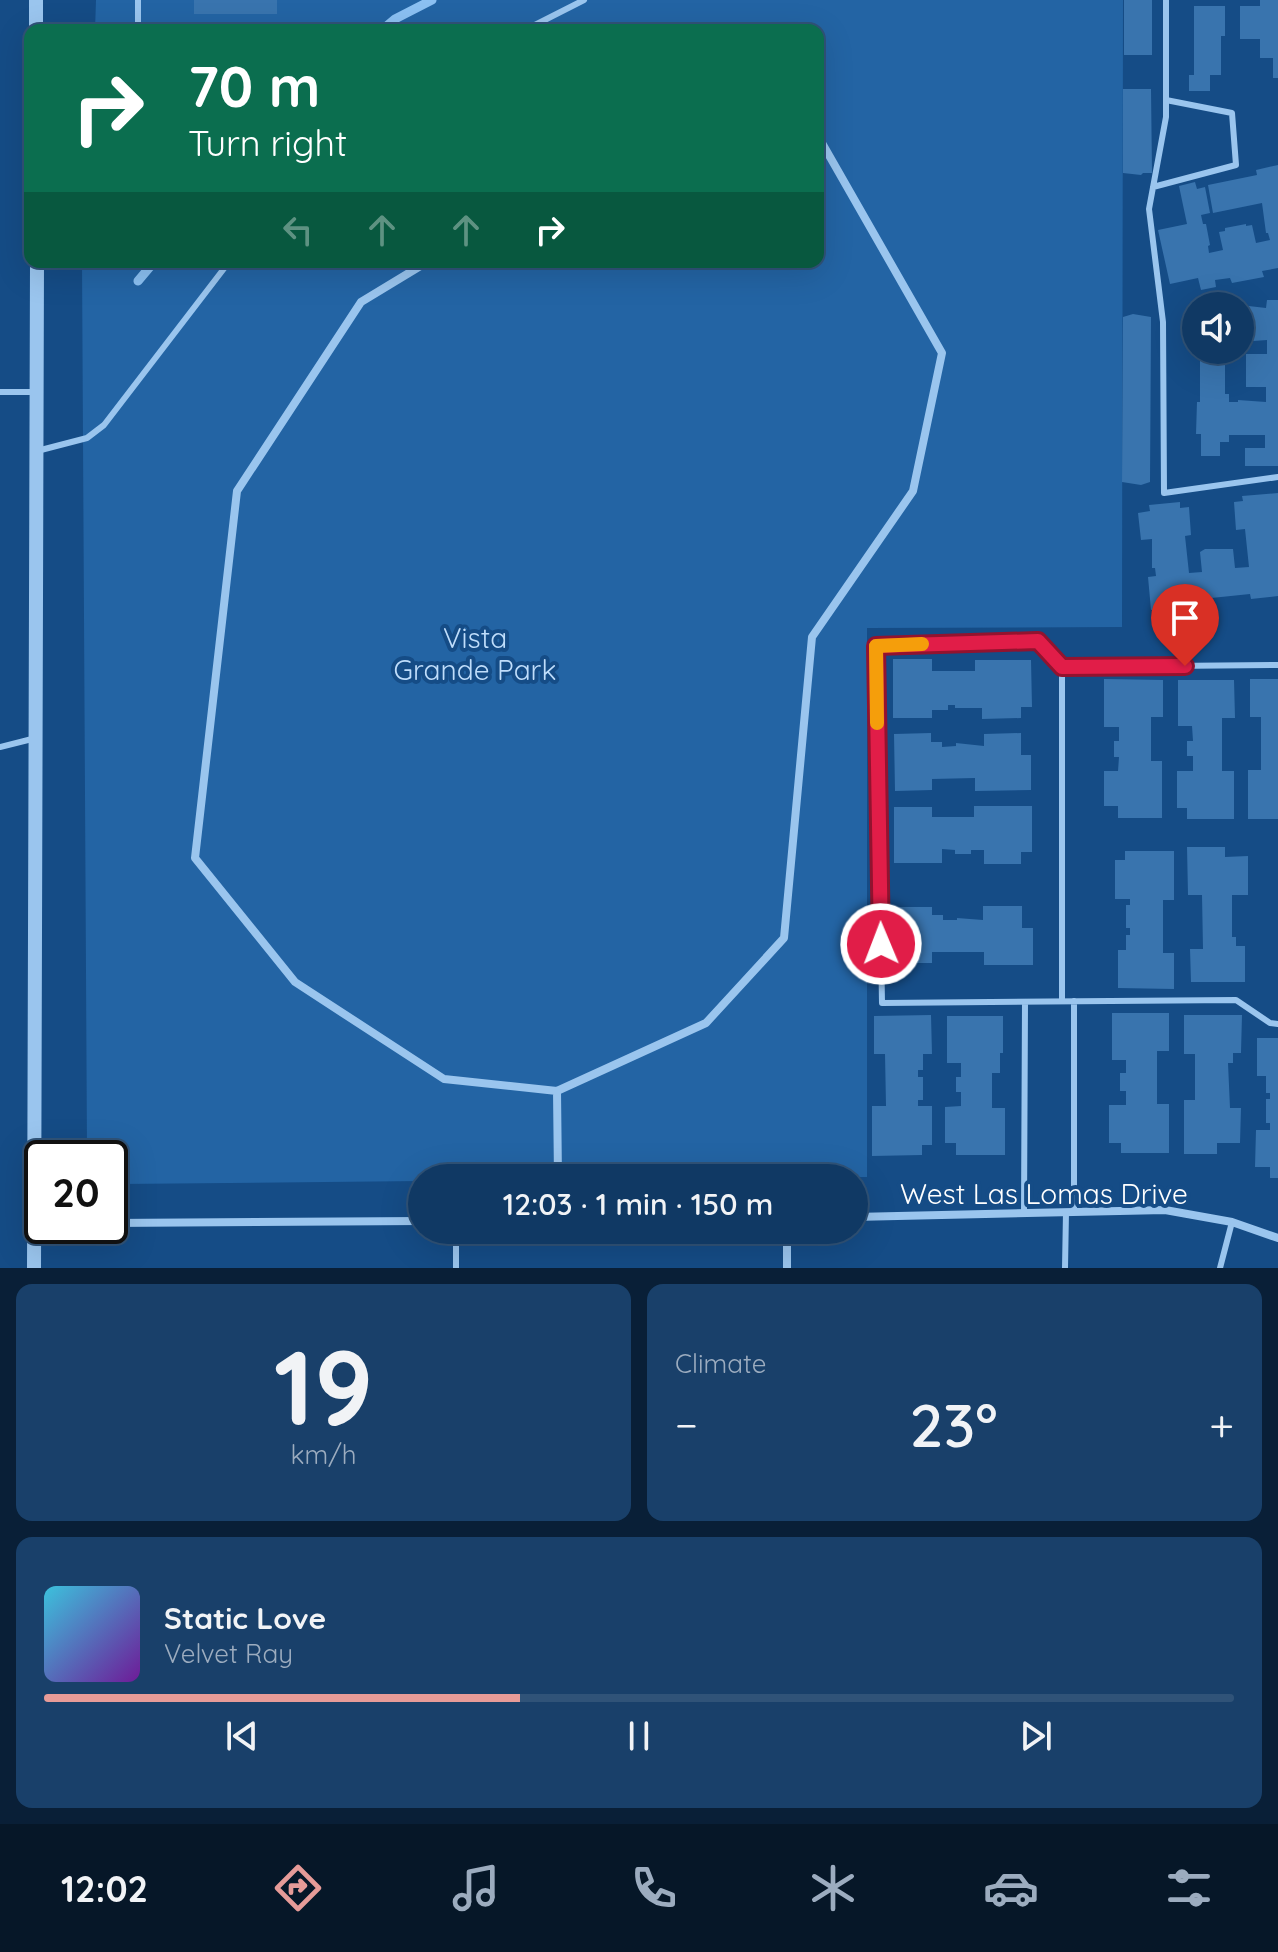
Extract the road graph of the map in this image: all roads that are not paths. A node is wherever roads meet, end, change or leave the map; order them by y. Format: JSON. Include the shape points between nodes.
{"nodes":[{"id":1,"x":36,"y":0,"type":"edge"},
{"id":2,"x":138,"y":0,"type":"edge"},
{"id":3,"x":584,"y":0,"type":"edge"},
{"id":4,"x":1166,"y":0,"type":"edge"},
{"id":5,"x":36,"y":24,"type":"edge"},
{"id":6,"x":138,"y":24,"type":"edge"},
{"id":7,"x":537,"y":24,"type":"edge"},
{"id":8,"x":1166,"y":100,"type":"junction"},
{"id":9,"x":824,"y":146,"type":"edge"},
{"id":10,"x":1153,"y":187,"type":"junction"},
{"id":11,"x":37,"y":268,"type":"edge"},
{"id":12,"x":224,"y":268,"type":"edge"},
{"id":13,"x":417,"y":268,"type":"edge"},
{"id":14,"x":0,"y":392,"type":"edge"},
{"id":15,"x":37,"y":392,"type":"junction"},
{"id":16,"x":37,"y":451,"type":"junction"},
{"id":17,"x":1278,"y":477,"type":"edge"},
{"id":18,"x":1278,"y":665,"type":"edge"},
{"id":19,"x":1062,"y":667,"type":"junction"},
{"id":20,"x":36,"y":738,"type":"junction"},
{"id":21,"x":0,"y":747,"type":"edge"},
{"id":22,"x":1062,"y":1001,"type":"junction"},
{"id":23,"x":1074,"y":1001,"type":"junction"},
{"id":24,"x":1025,"y":1002,"type":"junction"},
{"id":25,"x":1278,"y":1024,"type":"edge"},
{"id":26,"x":557,"y":1091,"type":"junction"},
{"id":27,"x":38,"y":1140,"type":"edge"},
{"id":28,"x":558,"y":1164,"type":"edge"},
{"id":29,"x":1070,"y":1212,"type":"junction"},
{"id":30,"x":1024,"y":1213,"type":"junction"},
{"id":31,"x":868,"y":1217,"type":"edge"},
{"id":32,"x":408,"y":1221,"type":"edge"},
{"id":33,"x":1232,"y":1222,"type":"junction"},
{"id":34,"x":128,"y":1223,"type":"edge"},
{"id":35,"x":1278,"y":1238,"type":"edge"},
{"id":36,"x":36,"y":1244,"type":"edge"},
{"id":37,"x":456,"y":1244,"type":"edge"},
{"id":38,"x":787,"y":1244,"type":"edge"},
{"id":39,"x":34,"y":1268,"type":"edge"},
{"id":40,"x":456,"y":1268,"type":"edge"},
{"id":41,"x":787,"y":1268,"type":"edge"},
{"id":42,"x":1065,"y":1268,"type":"edge"},
{"id":43,"x":1220,"y":1268,"type":"edge"}],
"edges":[{"from":1,"to":5,"type":"street"},
{"from":2,"to":6,"type":"lane"},
{"from":3,"to":7,"type":"lane"},
{"from":4,"to":8,"type":"lane"},
{"from":8,"to":10,"type":"lane"},
{"from":8,"to":10,"type":"lane","via":[[1232,113],[1236,165]]},
{"from":9,"to":26,"type":"street","via":[[942,353],[913,491],[812,637],[784,938],[706,1023]]},
{"from":10,"to":17,"type":"lane","via":[[1149,209],[1163,322],[1164,493]]},
{"from":11,"to":15,"type":"street"},
{"from":12,"to":16,"type":"lane","via":[[104,425],[87,438]]},
{"from":13,"to":26,"type":"street","via":[[361,302],[237,491],[195,858],[295,982],[444,1079]]},
{"from":14,"to":15,"type":"lane"},
{"from":15,"to":16,"type":"street"},
{"from":16,"to":20,"type":"street"},
{"from":18,"to":19,"type":"lane"},
{"from":19,"to":22,"type":"lane"},
{"from":19,"to":24,"type":"lane","via":[[1038,641],[876,646],[882,1003]]},
{"from":20,"to":21,"type":"lane"},
{"from":20,"to":27,"type":"street"},
{"from":22,"to":23,"type":"lane"},
{"from":22,"to":24,"type":"lane"},
{"from":23,"to":25,"type":"lane","via":[[1236,1000]]},
{"from":23,"to":29,"type":"lane"},
{"from":24,"to":30,"type":"lane"},
{"from":26,"to":28,"type":"street"},
{"from":29,"to":30,"type":"street","name":"West Las Lomas Drive"},
{"from":29,"to":33,"type":"street","name":"West Las Lomas Drive","via":[[1165,1210]]},
{"from":29,"to":42,"type":"lane"},
{"from":30,"to":31,"type":"street","name":"West Las Lomas Drive"},
{"from":32,"to":34,"type":"street"},
{"from":33,"to":35,"type":"street","name":"West Las Lomas Drive"},
{"from":33,"to":43,"type":"lane"},
{"from":36,"to":39,"type":"street"},
{"from":37,"to":40,"type":"lane"},
{"from":38,"to":41,"type":"street"}]}
